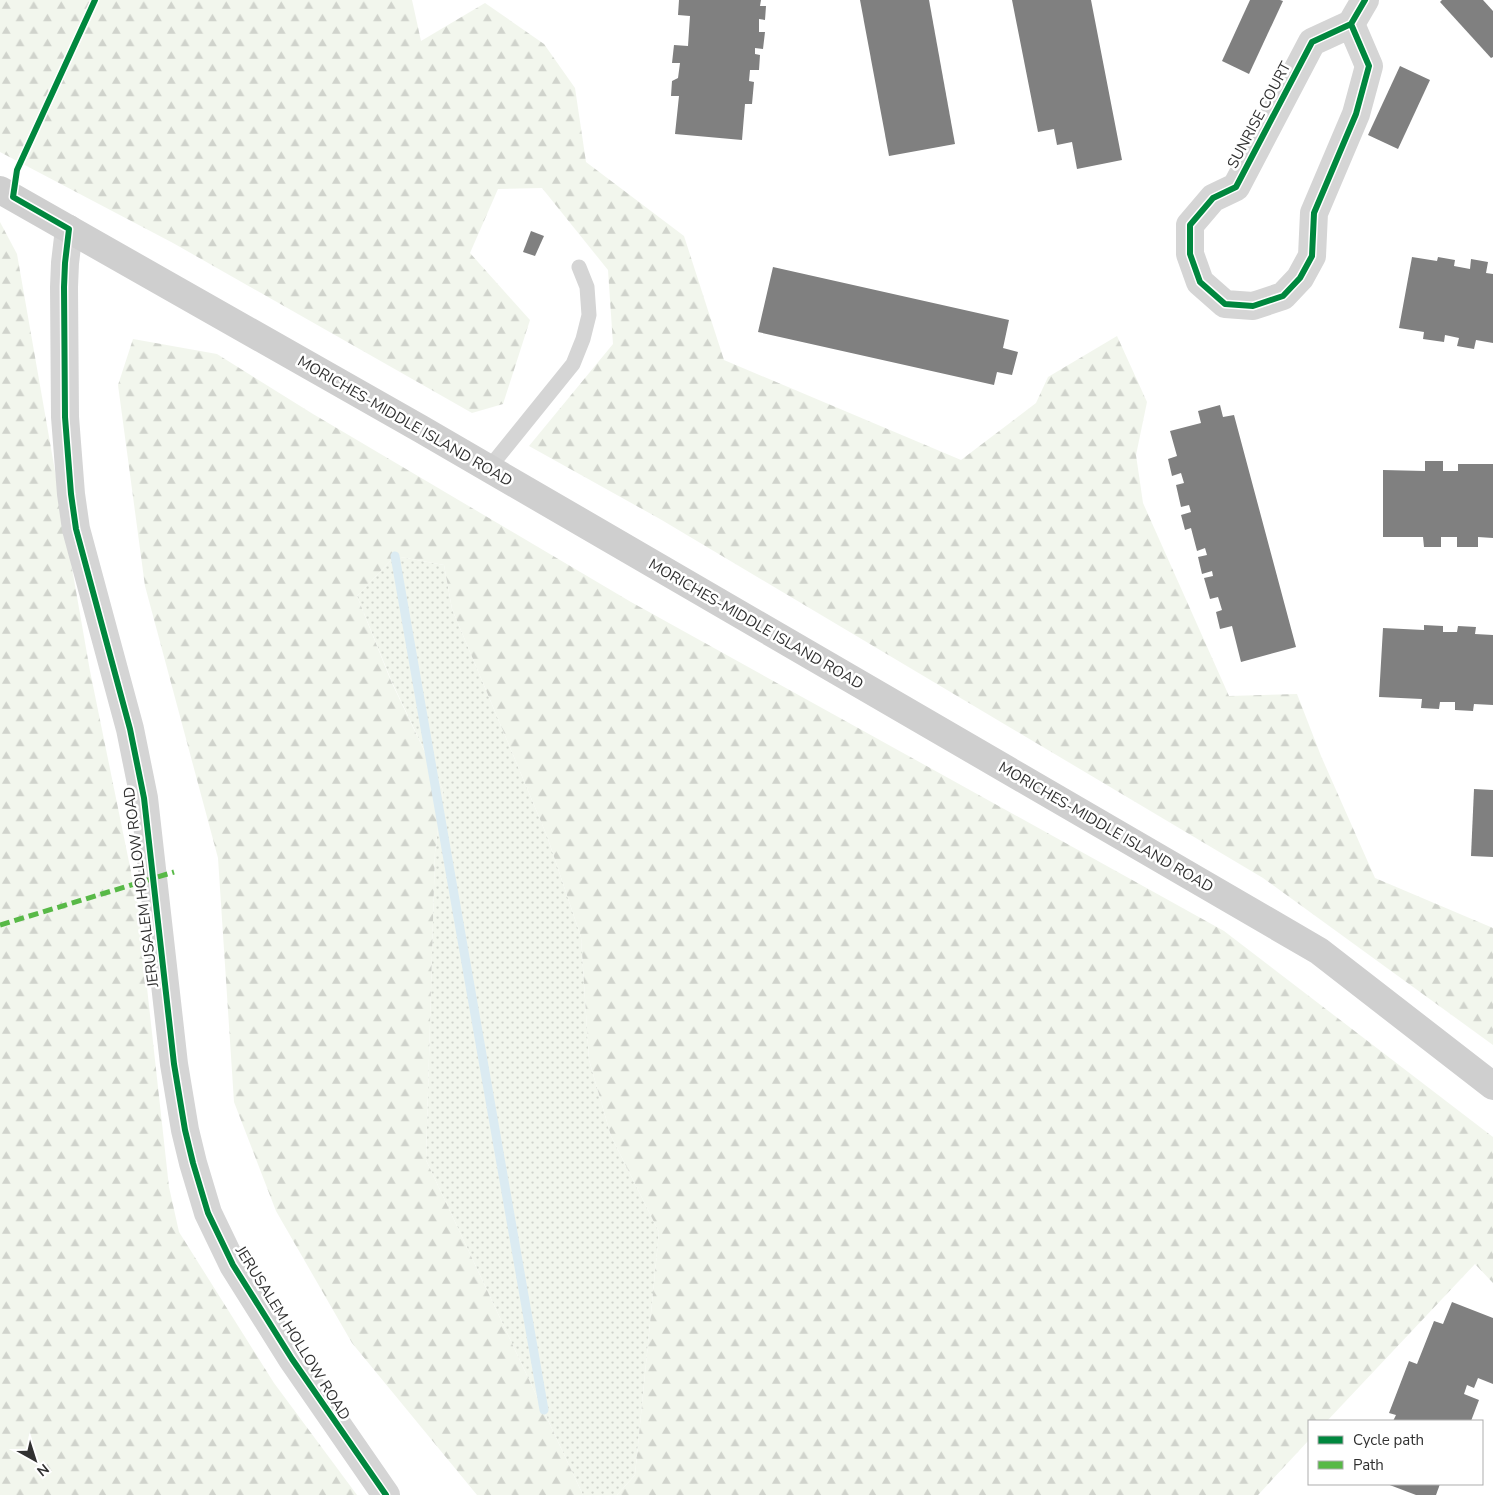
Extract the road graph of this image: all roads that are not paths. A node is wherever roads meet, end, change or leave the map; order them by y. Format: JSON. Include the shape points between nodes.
{"nodes":[{"id":1,"x":1365,"y":0,"type":"edge"},
{"id":2,"x":1351,"y":24,"type":"junction"},
{"id":3,"x":0,"y":190,"type":"edge"},
{"id":4,"x":70,"y":229,"type":"junction"},
{"id":5,"x":579,"y":267,"type":"dead end"},
{"id":6,"x":489,"y":468,"type":"junction"},
{"id":7,"x":1493,"y":1086,"type":"edge"},
{"id":8,"x":386,"y":1495,"type":"edge"}],
"edges":[{"from":1,"to":2,"type":"street"},
{"from":2,"to":2,"type":"street","name":"SUNRISE COURT","via":[[1370,66],[1356,114],[1314,213],[1312,256],[1300,278],[1283,296],[1253,306],[1225,304],[1200,282],[1190,254],[1190,225],[1213,198],[1236,187],[1312,42]]},
{"from":3,"to":4,"type":"main road","name":"MORICHES-MIDDLE ISLAND ROAD"},
{"from":4,"to":6,"type":"main road","name":"MORICHES-MIDDLE ISLAND ROAD"},
{"from":4,"to":8,"type":"street","name":"JERUSALEM HOLLOW ROAD","via":[[64,287],[65,417],[71,494],[76,528],[130,729],[144,798],[174,1064],[193,1163],[208,1213],[234,1265],[297,1366]]},
{"from":5,"to":6,"type":"lane","via":[[588,287],[589,315],[573,364]]},
{"from":6,"to":7,"type":"main road","name":"MORICHES-MIDDLE ISLAND ROAD","via":[[1319,951]]}]}
